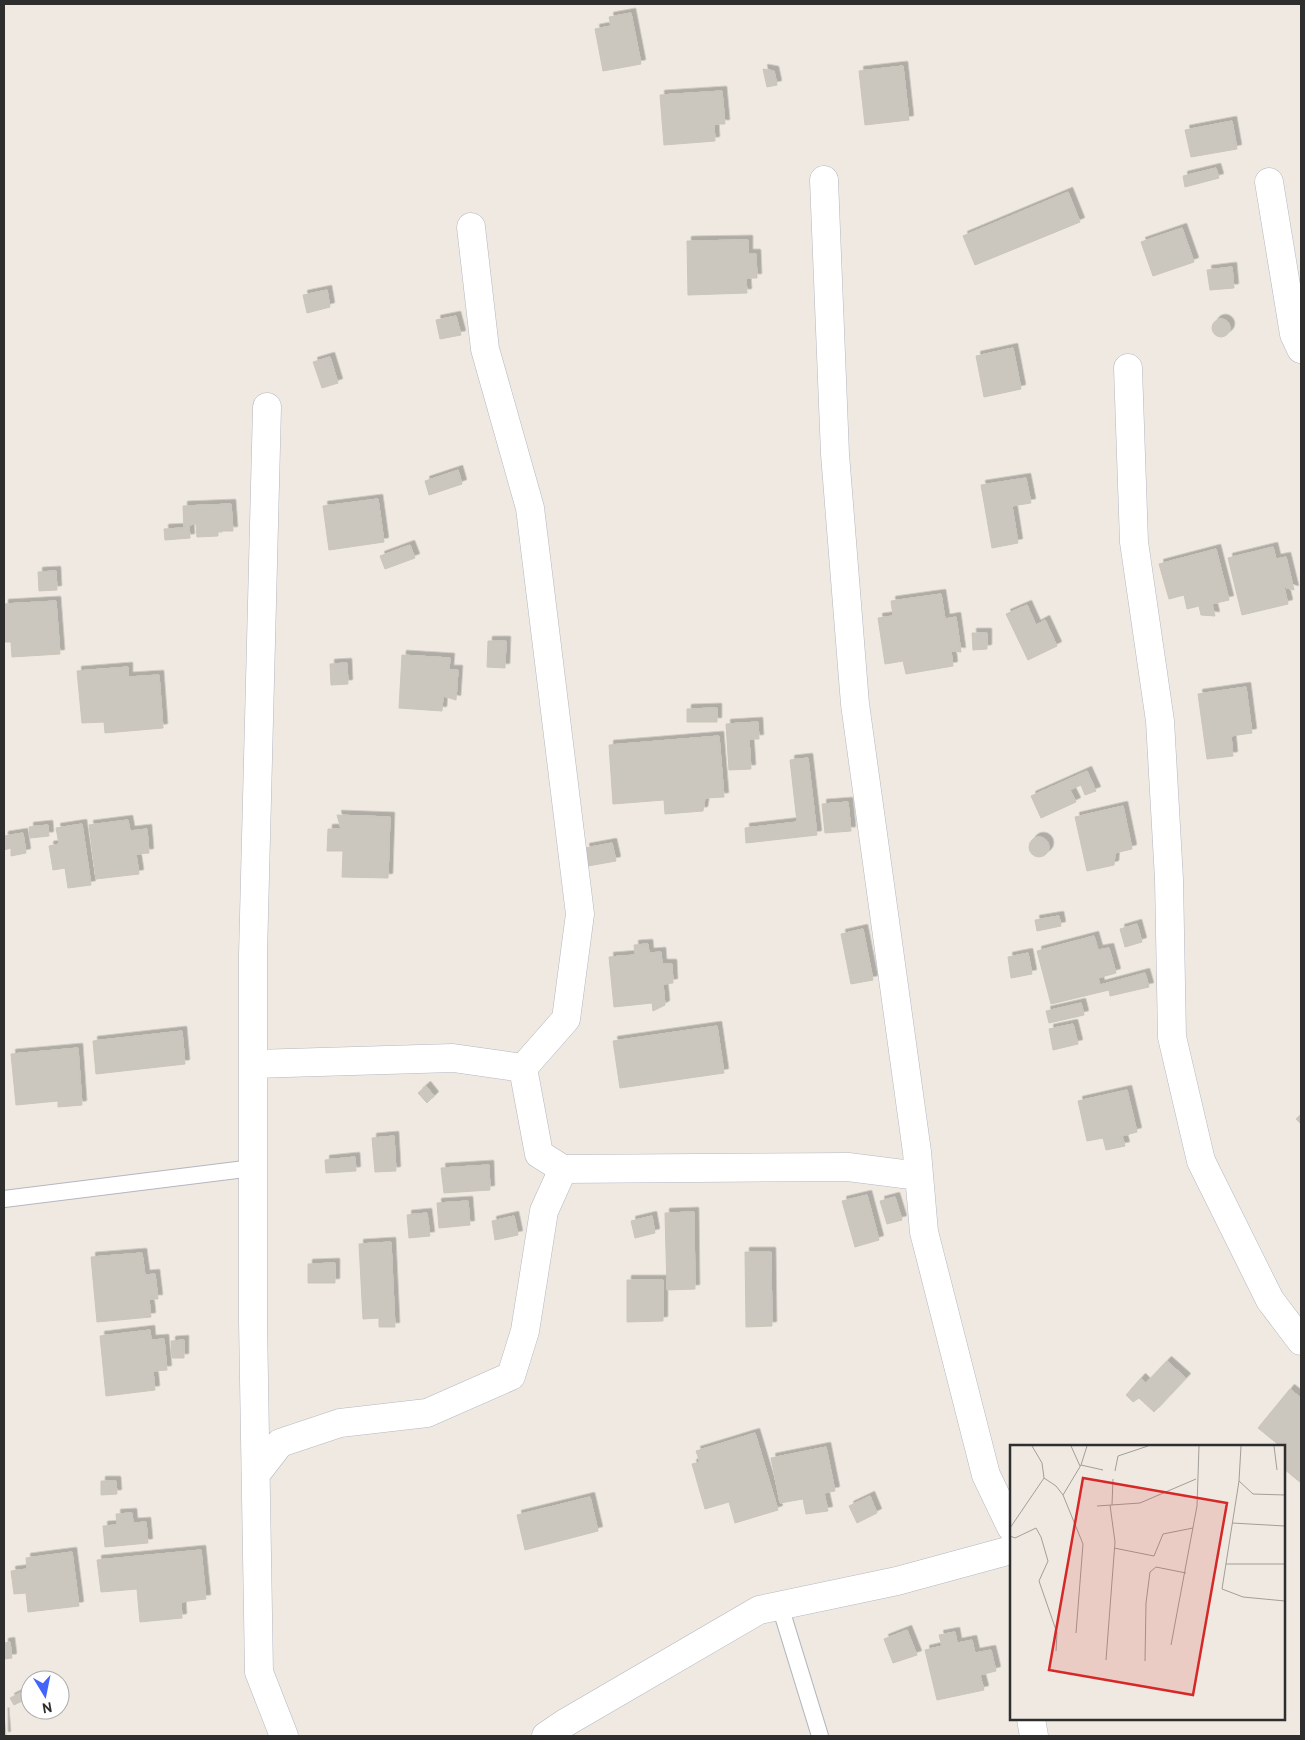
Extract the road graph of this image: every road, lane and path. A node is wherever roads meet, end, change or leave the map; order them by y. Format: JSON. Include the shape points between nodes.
{"nodes":[{"id":1,"x":824,"y":180,"type":"dead end"},
{"id":2,"x":1269,"y":182,"type":"dead end"},
{"id":3,"x":471,"y":227,"type":"dead end"},
{"id":4,"x":1301,"y":349,"type":"edge"},
{"id":5,"x":1128,"y":368,"type":"dead end"},
{"id":6,"x":267,"y":407,"type":"dead end"},
{"id":7,"x":253,"y":1064,"type":"junction"},
{"id":8,"x":523,"y":1068,"type":"junction"},
{"id":9,"x":253,"y":1168,"type":"junction"},
{"id":10,"x":563,"y":1168,"type":"junction"},
{"id":11,"x":919,"y":1176,"type":"junction"},
{"id":12,"x":4,"y":1199,"type":"edge"},
{"id":13,"x":1301,"y":1341,"type":"edge"},
{"id":14,"x":256,"y":1474,"type":"junction"},
{"id":15,"x":1010,"y":1545,"type":"edge"},
{"id":16,"x":1010,"y":1548,"type":"edge"},
{"id":17,"x":780,"y":1606,"type":"junction"},
{"id":18,"x":1032,"y":1720,"type":"edge"},
{"id":19,"x":284,"y":1736,"type":"edge"},
{"id":20,"x":546,"y":1736,"type":"edge"},
{"id":21,"x":820,"y":1736,"type":"edge"},
{"id":22,"x":1034,"y":1736,"type":"edge"}],
"edges":[{"from":1,"to":11,"type":"street","via":[[835,454],[855,704]]},
{"from":2,"to":4,"type":"street","via":[[1294,334]]},
{"from":3,"to":8,"type":"street","via":[[485,349],[530,508],[580,914],[566,1019]]},
{"from":5,"to":13,"type":"street","via":[[1134,542],[1160,721],[1169,879],[1172,1037],[1201,1161],[1270,1300]]},
{"from":6,"to":7,"type":"street"},
{"from":7,"to":8,"type":"street","via":[[453,1058]]},
{"from":7,"to":9,"type":"street"},
{"from":8,"to":10,"type":"street","via":[[538,1154]]},
{"from":9,"to":12,"type":"lane"},
{"from":9,"to":14,"type":"street"},
{"from":10,"to":11,"type":"street","via":[[848,1167]]},
{"from":10,"to":14,"type":"street","via":[[544,1211],[525,1331],[511,1376],[427,1413],[340,1423],[280,1443]]},
{"from":11,"to":15,"type":"street","via":[[924,1232],[986,1475]]},
{"from":14,"to":19,"type":"street","via":[[258,1672]]},
{"from":16,"to":17,"type":"street","via":[[897,1581]]},
{"from":17,"to":20,"type":"street","via":[[759,1610]]},
{"from":17,"to":21,"type":"lane"},
{"from":18,"to":22,"type":"street"}]}
